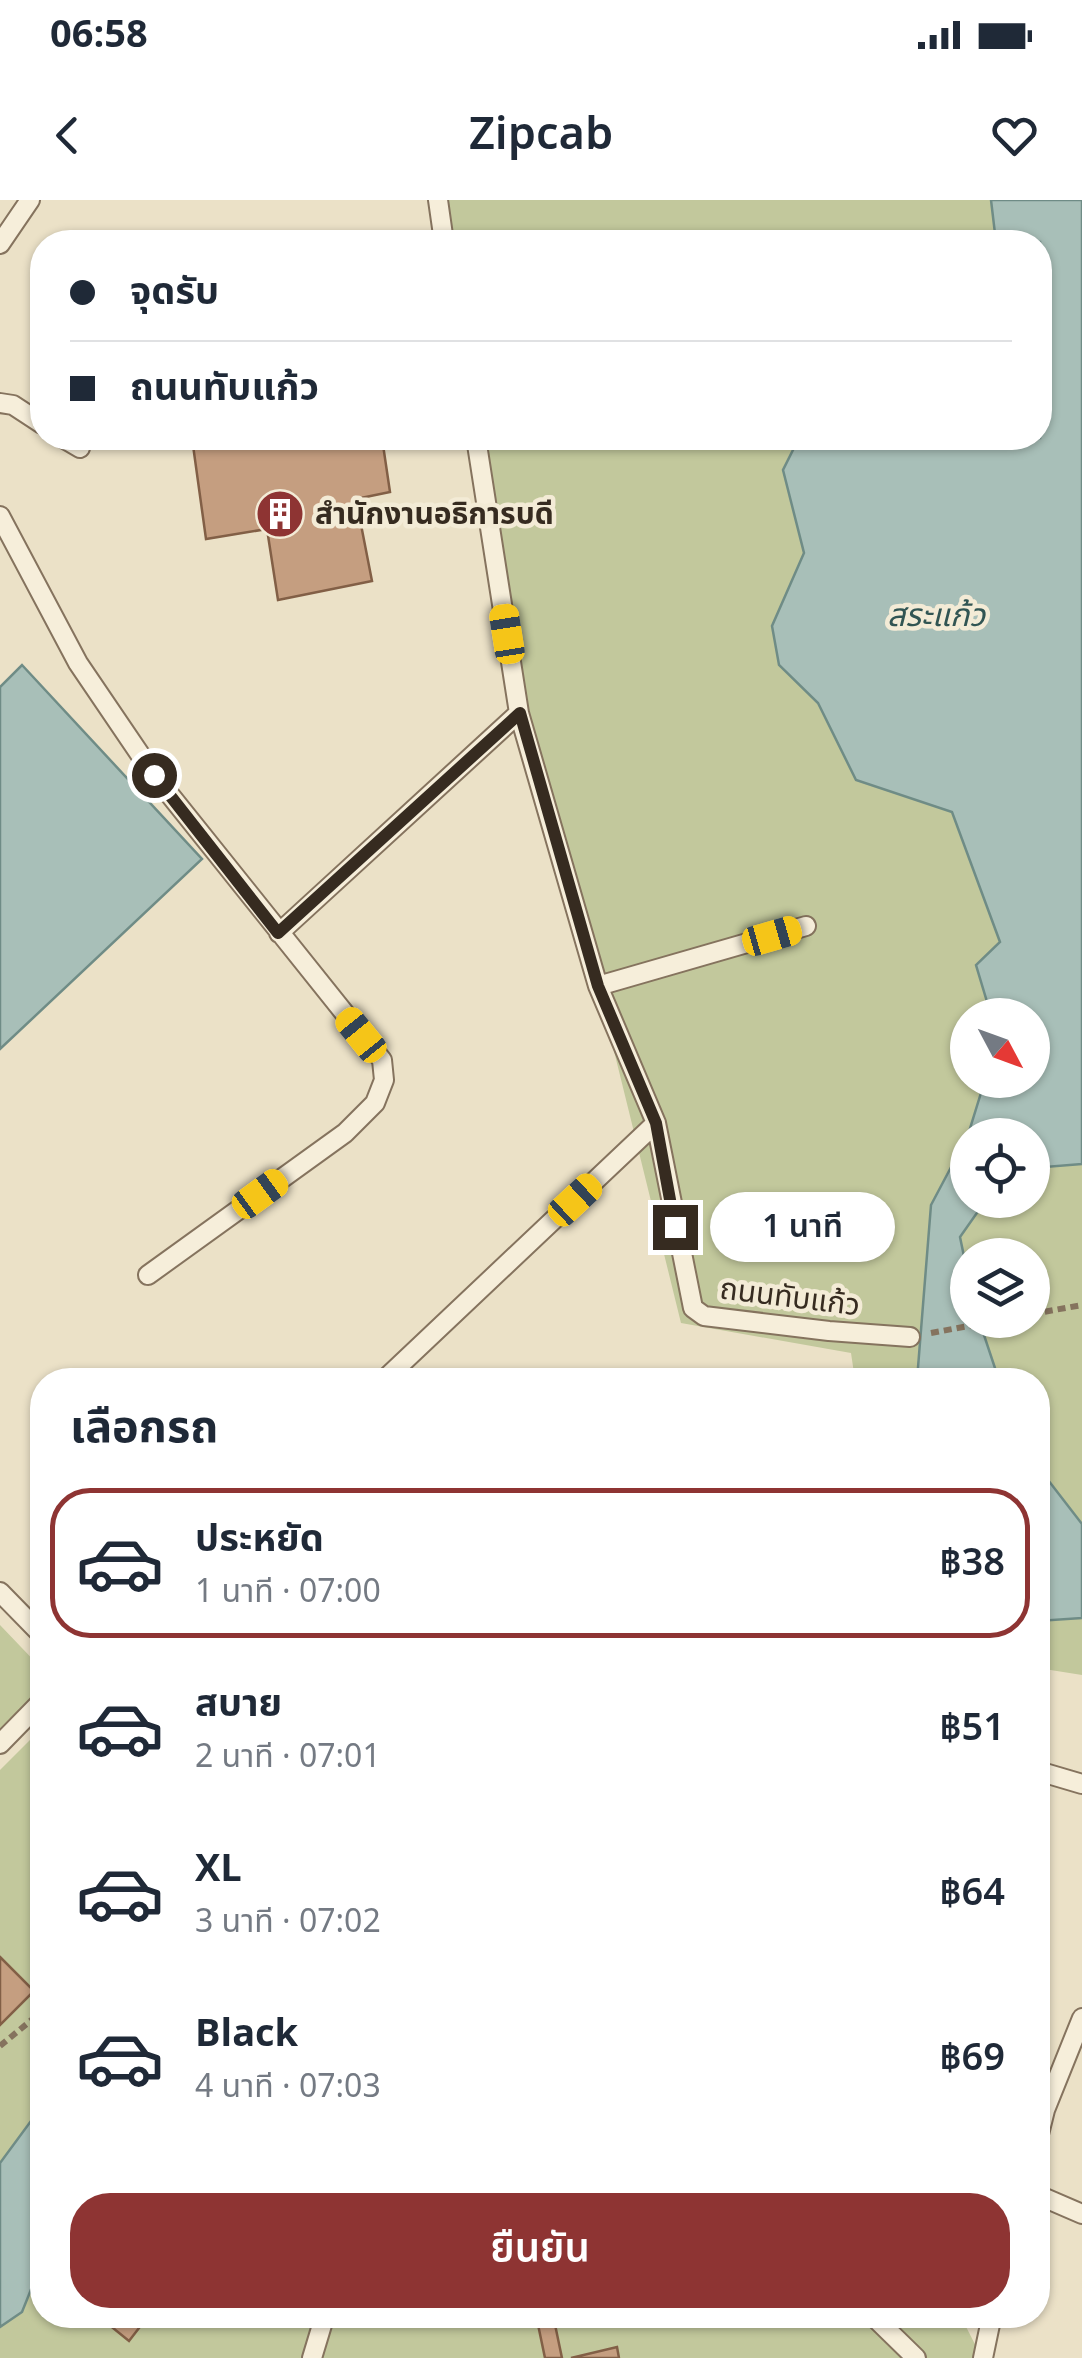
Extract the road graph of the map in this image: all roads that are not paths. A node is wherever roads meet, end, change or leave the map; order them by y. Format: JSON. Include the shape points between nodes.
{"nodes":[{"id":1,"x":30,"y":200,"type":"edge"},
{"id":2,"x":438,"y":200,"type":"edge"},
{"id":3,"x":442,"y":230,"type":"edge"},
{"id":4,"x":0,"y":244,"type":"edge"},
{"id":5,"x":0,"y":403,"type":"edge"},
{"id":6,"x":30,"y":416,"type":"edge"},
{"id":7,"x":478,"y":450,"type":"edge"},
{"id":8,"x":0,"y":516,"type":"edge"},
{"id":9,"x":520,"y":713,"type":"junction"},
{"id":10,"x":806,"y":926,"type":"dead end"},
{"id":11,"x":278,"y":933,"type":"junction"},
{"id":12,"x":598,"y":986,"type":"junction"},
{"id":13,"x":656,"y":1123,"type":"junction"},
{"id":14,"x":148,"y":1276,"type":"dead end"},
{"id":15,"x":910,"y":1337,"type":"road end"},
{"id":16,"x":397,"y":1368,"type":"edge"},
{"id":17,"x":0,"y":1592,"type":"edge"},
{"id":18,"x":30,"y":1623,"type":"edge"},
{"id":19,"x":30,"y":1713,"type":"edge"},
{"id":20,"x":0,"y":1744,"type":"edge"},
{"id":21,"x":1050,"y":1775,"type":"edge"},
{"id":22,"x":1082,"y":1784,"type":"edge"},
{"id":23,"x":1082,"y":2018,"type":"edge"},
{"id":24,"x":1050,"y":2080,"type":"edge"},
{"id":25,"x":1050,"y":2200,"type":"edge"},
{"id":26,"x":1082,"y":2214,"type":"edge"},
{"id":27,"x":321,"y":2328,"type":"edge"},
{"id":28,"x":885,"y":2328,"type":"edge"},
{"id":29,"x":989,"y":2328,"type":"edge"},
{"id":30,"x":312,"y":2358,"type":"edge"},
{"id":31,"x":916,"y":2358,"type":"edge"},
{"id":32,"x":983,"y":2358,"type":"edge"}],
"edges":[{"from":1,"to":4,"type":"lane"},
{"from":2,"to":3,"type":"lane"},
{"from":5,"to":6,"type":"lane"},
{"from":7,"to":9,"type":"lane","name":"ถนนทับแก้ว"},
{"from":8,"to":11,"type":"lane","via":[[78,663],[154,775]]},
{"from":9,"to":11,"type":"lane"},
{"from":9,"to":12,"type":"lane","name":"ถนนทับแก้ว"},
{"from":10,"to":12,"type":"lane"},
{"from":11,"to":14,"type":"lane","via":[[382,1060],[384,1080],[375,1103],[345,1133]]},
{"from":12,"to":13,"type":"lane","name":"ถนนทับแก้ว"},
{"from":13,"to":15,"type":"lane","name":"ถนนทับแก้ว","via":[[692,1308],[704,1316]]},
{"from":13,"to":16,"type":"lane"},
{"from":17,"to":18,"type":"lane"},
{"from":19,"to":20,"type":"lane"},
{"from":21,"to":22,"type":"lane"},
{"from":23,"to":24,"type":"lane"},
{"from":25,"to":26,"type":"lane"},
{"from":27,"to":30,"type":"lane"},
{"from":28,"to":31,"type":"lane"},
{"from":29,"to":32,"type":"lane"}]}
